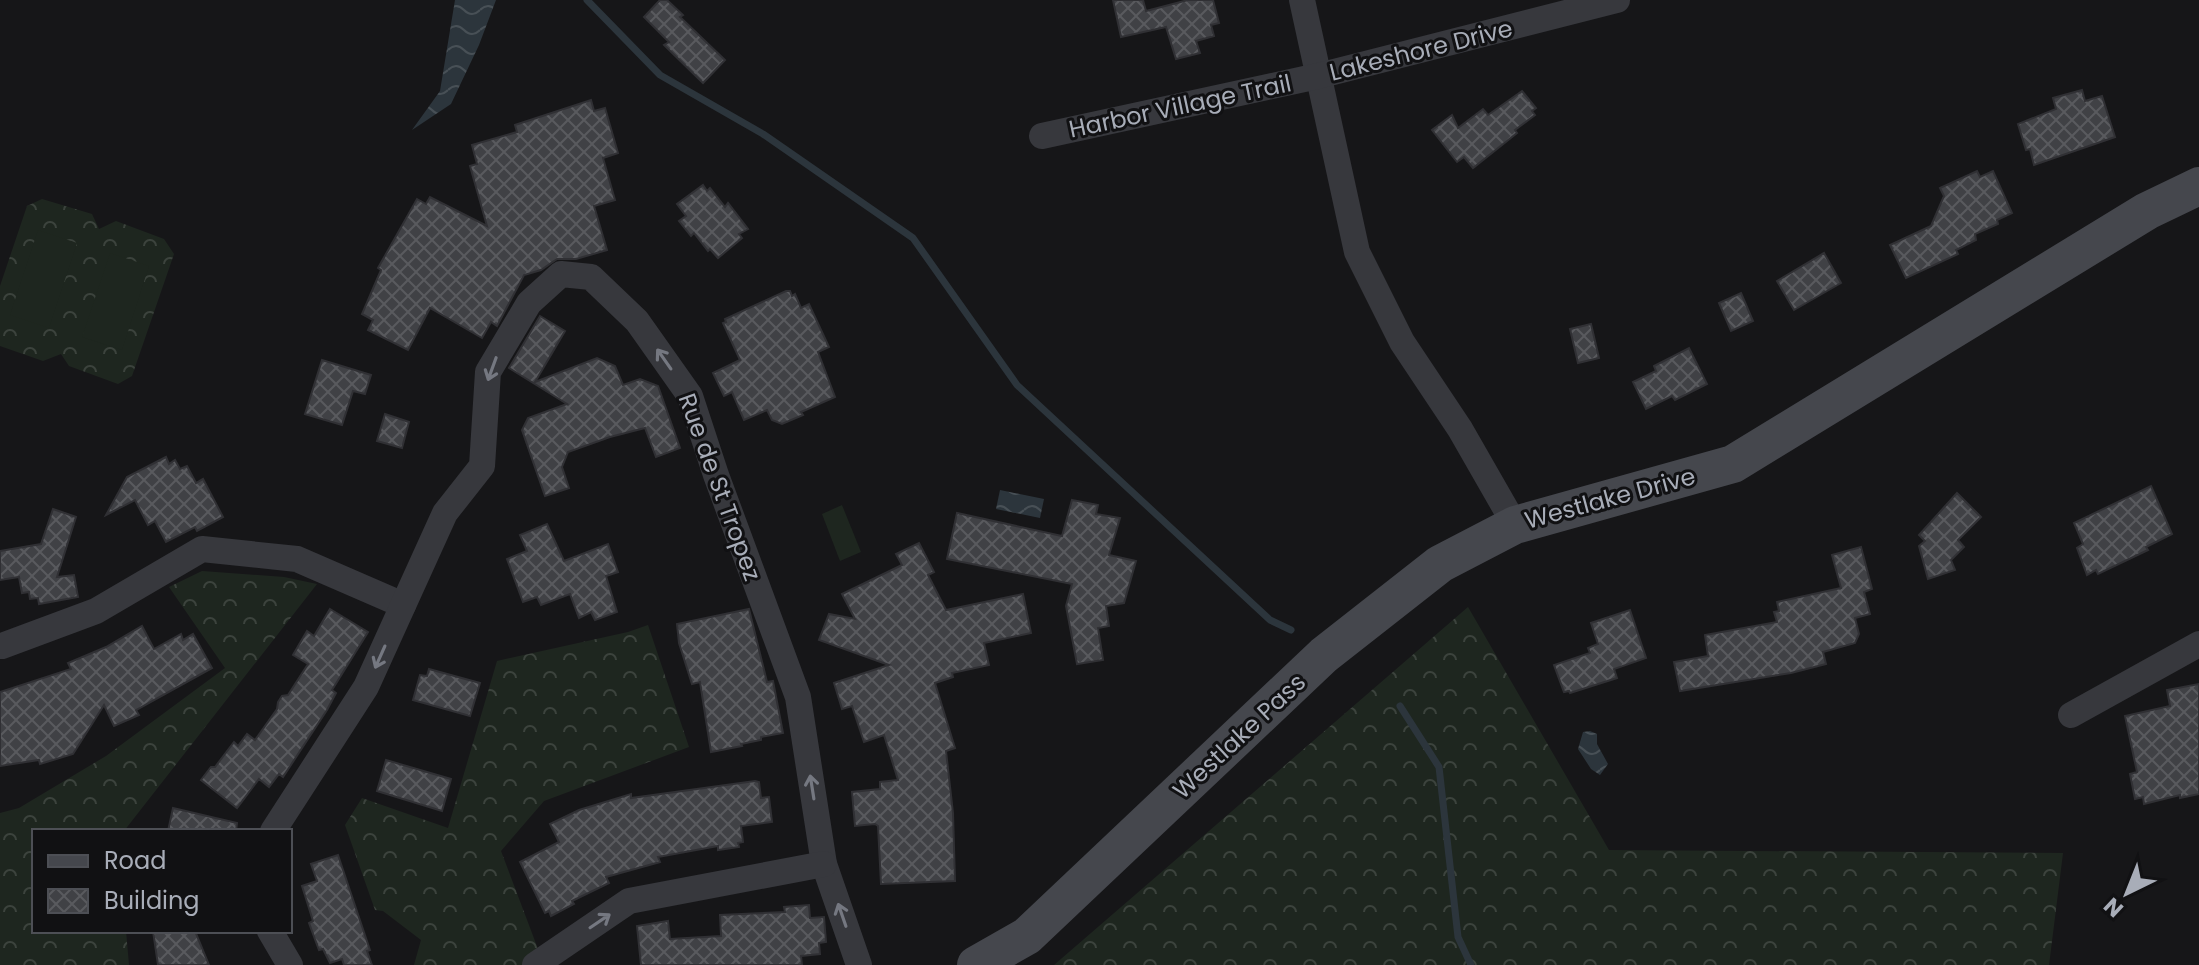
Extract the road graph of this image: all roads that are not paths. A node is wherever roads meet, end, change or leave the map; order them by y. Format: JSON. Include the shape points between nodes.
{"nodes":[{"id":1,"x":1302,"y":0,"type":"edge"},
{"id":2,"x":1617,"y":0,"type":"edge"},
{"id":3,"x":1318,"y":76,"type":"junction"},
{"id":4,"x":1042,"y":136,"type":"dead end"},
{"id":5,"x":2199,"y":186,"type":"edge"},
{"id":6,"x":1515,"y":525,"type":"junction"},
{"id":7,"x":403,"y":605,"type":"junction"},
{"id":8,"x":2199,"y":644,"type":"edge"},
{"id":9,"x":2,"y":646,"type":"dead end"},
{"id":10,"x":2071,"y":715,"type":"dead end"},
{"id":11,"x":274,"y":829,"type":"edge"},
{"id":12,"x":824,"y":864,"type":"junction"},
{"id":13,"x":271,"y":933,"type":"edge"},
{"id":14,"x":290,"y":965,"type":"edge"},
{"id":15,"x":535,"y":965,"type":"edge"},
{"id":16,"x":859,"y":965,"type":"edge"},
{"id":17,"x":976,"y":965,"type":"edge"}],
"edges":[{"from":1,"to":3,"type":"street","name":"Westlake Drive"},
{"from":2,"to":3,"type":"street","name":"Lakeshore Drive"},
{"from":3,"to":4,"type":"street","name":"Harbor Village Trail"},
{"from":3,"to":6,"type":"street","name":"Westlake Drive","via":[[1357,252],[1402,342]]},
{"from":5,"to":6,"type":"street","name":"Westlake Drive","via":[[2147,211],[1733,464]]},
{"from":6,"to":17,"type":"street","name":"Westlake Pass","via":[[1440,564],[1324,655],[1027,936]]},
{"from":7,"to":9,"type":"street","via":[[297,559],[202,549],[96,611]]},
{"from":7,"to":11,"type":"street","name":"Rue de St Tropez","one_way":true,"via":[[366,687]]},
{"from":12,"to":7,"type":"street","name":"Rue de St Tropez","one_way":true,"via":[[798,697],[690,396],[637,321],[591,277],[561,274],[529,303],[507,337],[488,372],[482,466],[445,513]]},
{"from":8,"to":10,"type":"street"},
{"from":15,"to":12,"type":"street","one_way":true,"via":[[629,901]]},
{"from":16,"to":12,"type":"street","name":"Rue de St Tropez","one_way":true},
{"from":13,"to":14,"type":"street"}]}
